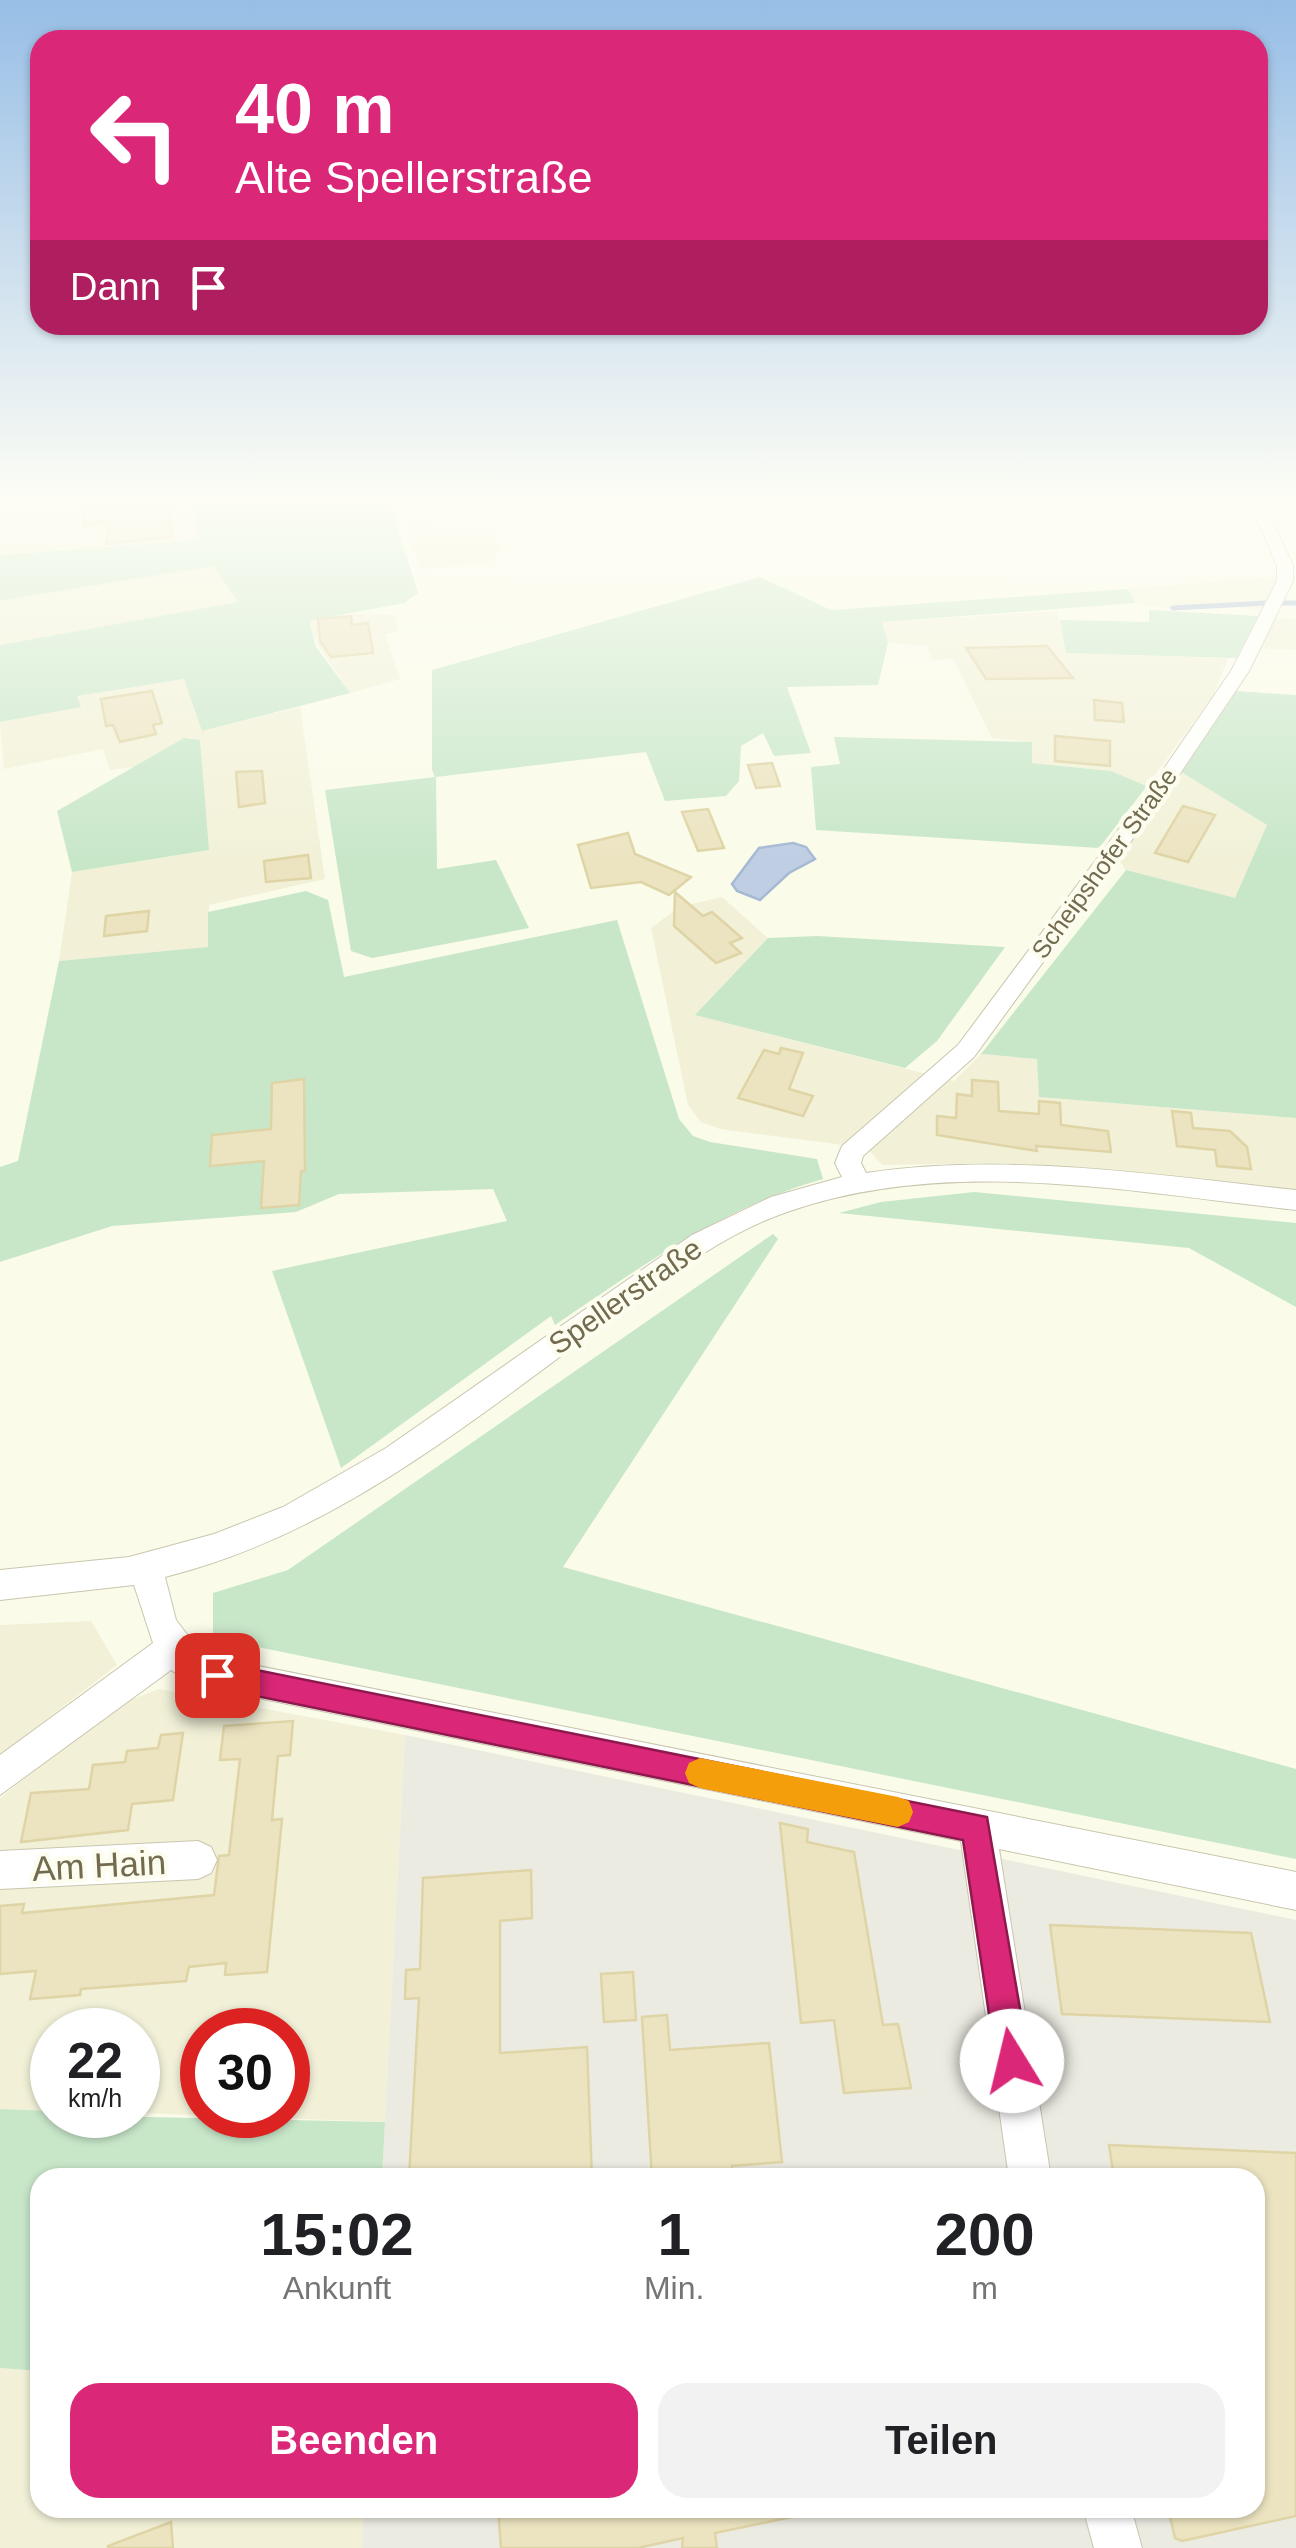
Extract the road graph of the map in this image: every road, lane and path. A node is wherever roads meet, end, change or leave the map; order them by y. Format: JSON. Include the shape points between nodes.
{"nodes":[{"id":1,"x":1265,"y":621,"type":"edge"},
{"id":2,"x":858,"y":1182,"type":"junction"},
{"id":3,"x":1296,"y":1200,"type":"edge"},
{"id":4,"x":148,"y":1568,"type":"junction"},
{"id":5,"x":0,"y":1585,"type":"edge"},
{"id":6,"x":171,"y":1650,"type":"junction"},
{"id":7,"x":0,"y":1777,"type":"edge"},
{"id":8,"x":977,"y":1827,"type":"junction"},
{"id":9,"x":198,"y":1860,"type":"dead end"},
{"id":10,"x":0,"y":1870,"type":"edge"},
{"id":11,"x":1296,"y":1891,"type":"edge"},
{"id":12,"x":1028,"y":2168,"type":"edge"},
{"id":13,"x":1110,"y":2518,"type":"edge"},
{"id":14,"x":1118,"y":2548,"type":"edge"}],
"edges":[{"from":1,"to":2,"type":"street","name":"Scheipshofer Straße","via":[[1240,671],[1167,778],[966,1051],[850,1152]]},
{"from":2,"to":3,"type":"street","name":"Spellerstraße","via":[[1002,1172]]},
{"from":2,"to":4,"type":"street","name":"Spellerstraße","via":[[779,1204],[706,1238],[332,1497],[244,1537]]},
{"from":4,"to":5,"type":"street","name":"Spellerstraße"},
{"from":4,"to":6,"type":"street"},
{"from":6,"to":7,"type":"street"},
{"from":6,"to":8,"type":"street","via":[[194,1669],[240,1681]]},
{"from":8,"to":11,"type":"street"},
{"from":8,"to":12,"type":"street"},
{"from":9,"to":10,"type":"street","name":"Am Hain"},
{"from":13,"to":14,"type":"street"}]}
